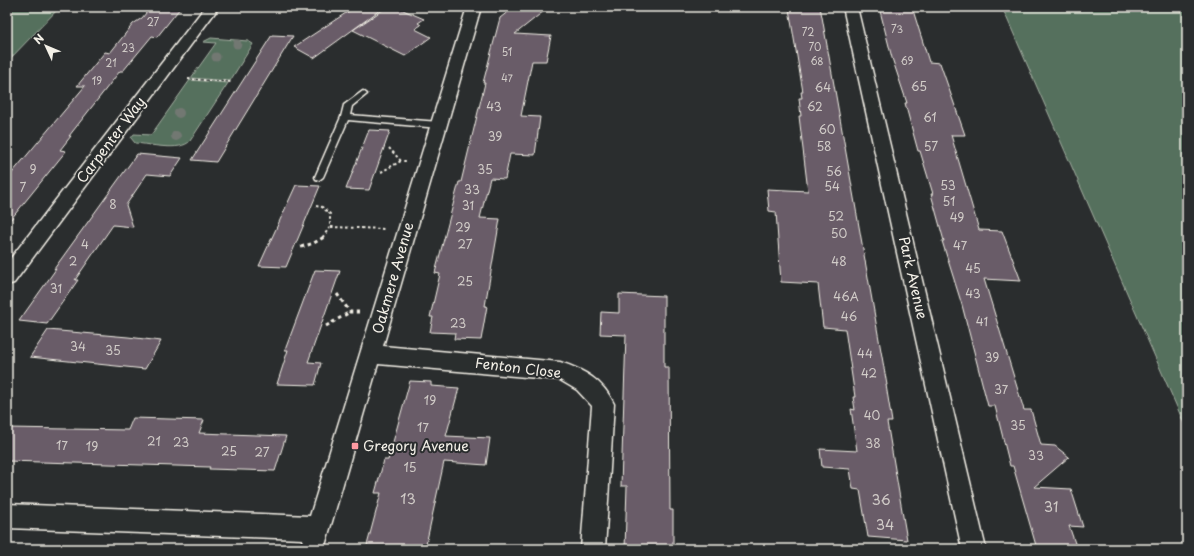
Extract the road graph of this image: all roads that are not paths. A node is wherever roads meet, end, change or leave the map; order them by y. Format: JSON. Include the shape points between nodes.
{"nodes":[{"id":1,"x":212,"y":7,"type":"edge"},
{"id":2,"x":474,"y":7,"type":"edge"},
{"id":3,"x":850,"y":7,"type":"edge"},
{"id":4,"x":363,"y":94,"type":"dead end"},
{"id":5,"x":345,"y":117,"type":"junction"},
{"id":6,"x":439,"y":125,"type":"junction"},
{"id":7,"x":319,"y":177,"type":"dead end"},
{"id":8,"x":8,"y":274,"type":"edge"},
{"id":9,"x":371,"y":354,"type":"junction"},
{"id":10,"x":7,"y":516,"type":"edge"},
{"id":11,"x":316,"y":538,"type":"edge"},
{"id":12,"x":593,"y":549,"type":"edge"},
{"id":13,"x":974,"y":549,"type":"edge"}],
"edges":[{"from":1,"to":8,"type":"street","name":"Carpenter Way"},
{"from":2,"to":6,"type":"street","name":"Oakmere Avenue"},
{"from":3,"to":13,"type":"street","name":"Park Avenue"},
{"from":4,"to":5,"type":"lane","via":[[348,105]]},
{"from":5,"to":6,"type":"lane"},
{"from":5,"to":7,"type":"lane"},
{"from":6,"to":9,"type":"street","name":"Oakmere Avenue"},
{"from":9,"to":11,"type":"street","name":"Oakmere Avenue"},
{"from":9,"to":12,"type":"street","name":"Fenton Close","via":[[560,371],[580,378],[603,404]]},
{"from":10,"to":11,"type":"street"}]}
